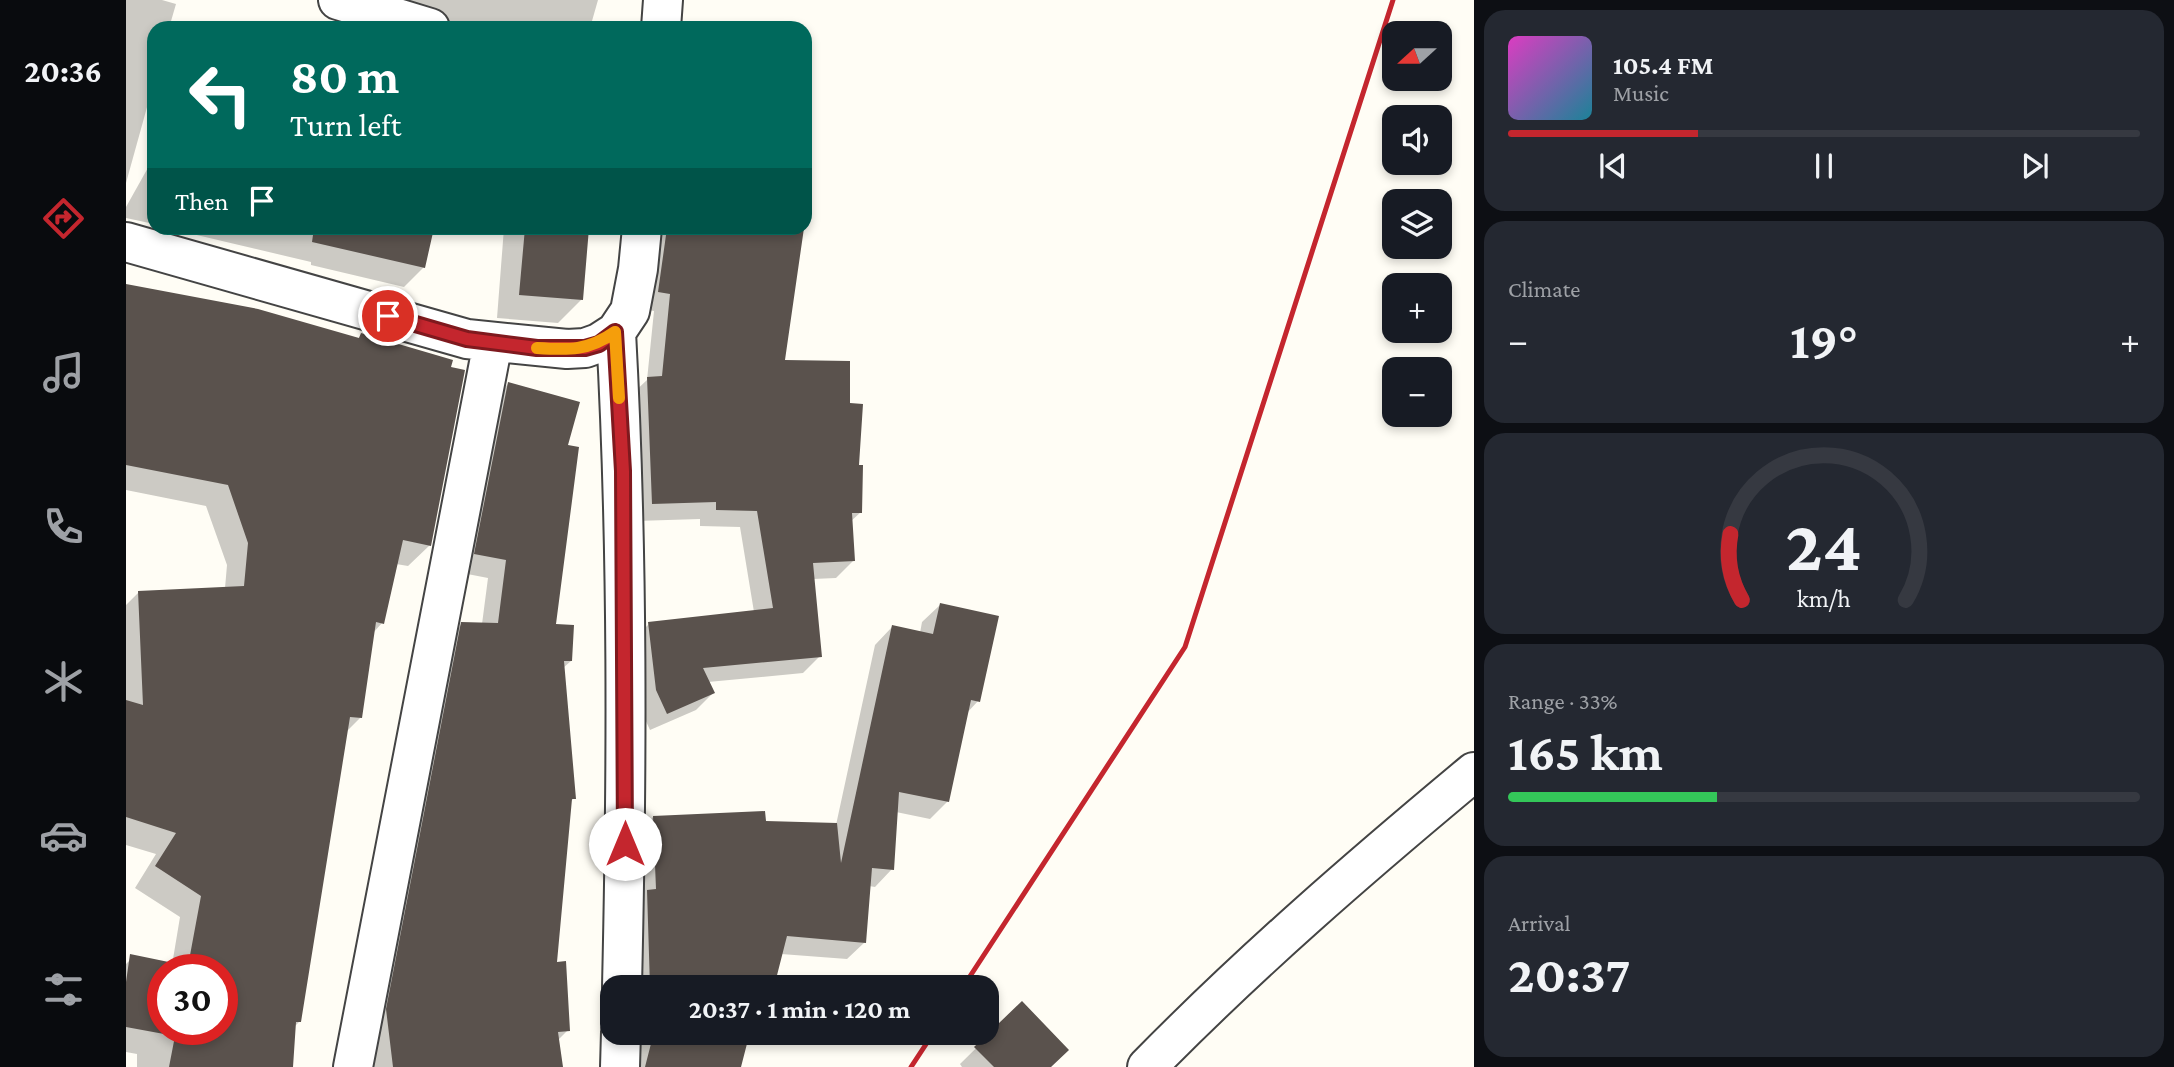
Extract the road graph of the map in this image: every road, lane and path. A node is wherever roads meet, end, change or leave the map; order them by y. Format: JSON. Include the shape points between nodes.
{"nodes":[{"id":1,"x":338,"y":0,"type":"edge"},
{"id":2,"x":663,"y":0,"type":"edge"},
{"id":3,"x":407,"y":21,"type":"edge"},
{"id":4,"x":662,"y":21,"type":"edge"},
{"id":5,"x":641,"y":235,"type":"edge"},
{"id":6,"x":126,"y":242,"type":"edge"},
{"id":7,"x":615,"y":332,"type":"junction"},
{"id":8,"x":493,"y":342,"type":"junction"},
{"id":9,"x":1474,"y":772,"type":"edge"},
{"id":10,"x":622,"y":975,"type":"edge"},
{"id":11,"x":621,"y":1045,"type":"edge"},
{"id":12,"x":353,"y":1067,"type":"edge"},
{"id":13,"x":620,"y":1067,"type":"edge"},
{"id":14,"x":1147,"y":1067,"type":"edge"}],
"edges":[{"from":1,"to":3,"type":"street"},
{"from":2,"to":4,"type":"street"},
{"from":5,"to":7,"type":"street","via":[[630,311]]},
{"from":6,"to":8,"type":"street","via":[[467,339]]},
{"from":7,"to":8,"type":"street","via":[[599,344],[576,349]]},
{"from":7,"to":10,"type":"street","via":[[624,485]]},
{"from":8,"to":12,"type":"street"},
{"from":9,"to":14,"type":"street","via":[[1343,882]]},
{"from":11,"to":13,"type":"street"}]}
